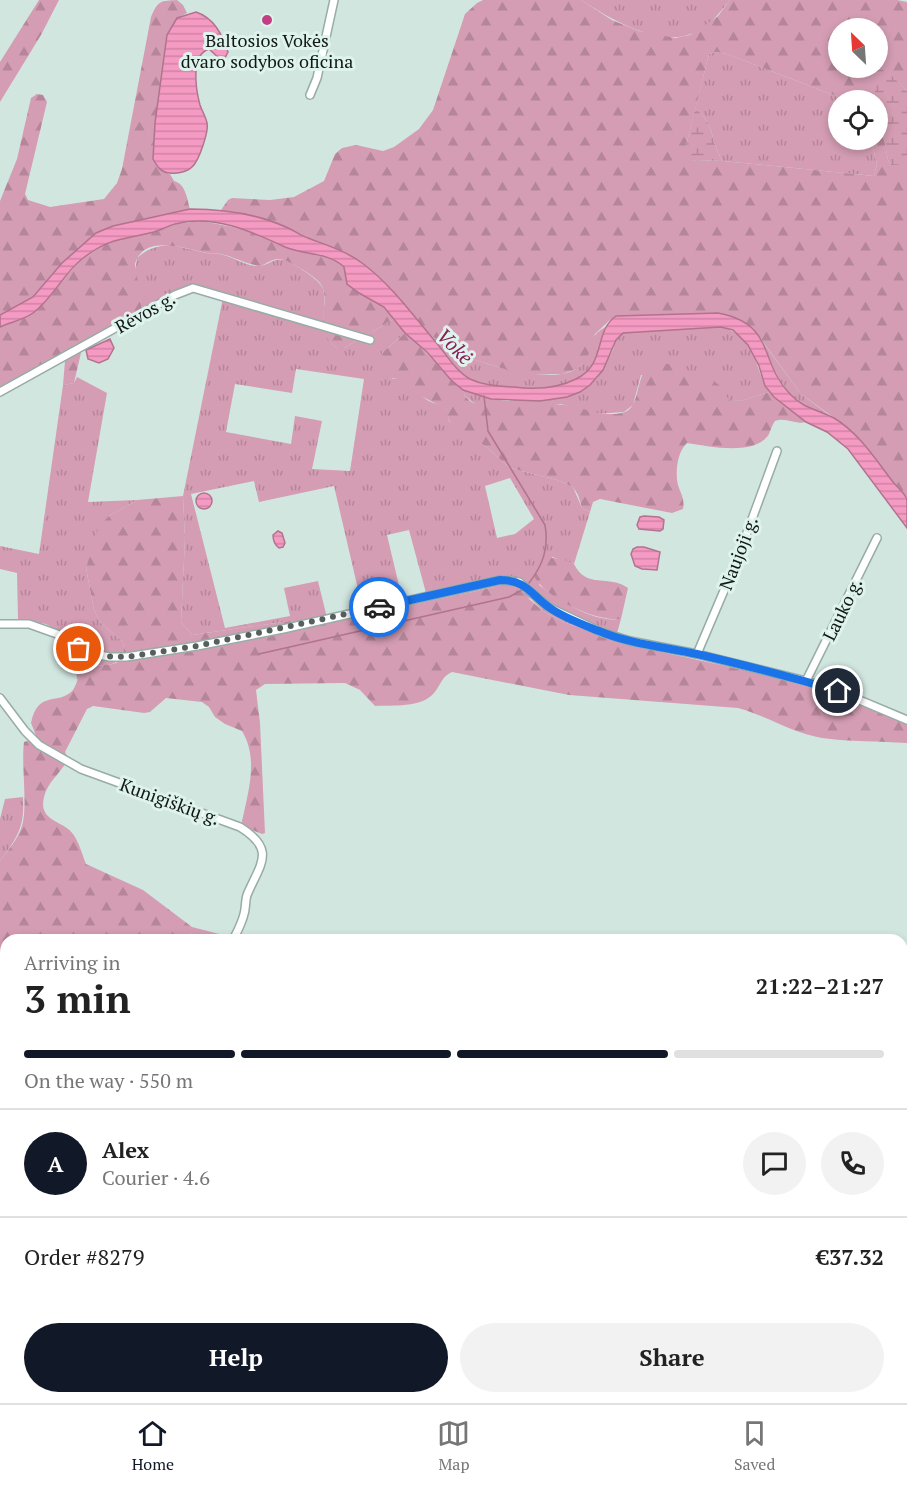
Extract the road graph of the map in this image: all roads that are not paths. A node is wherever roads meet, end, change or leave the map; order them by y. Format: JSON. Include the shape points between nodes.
{"nodes":[{"id":1,"x":334,"y":0,"type":"edge"},
{"id":2,"x":310,"y":95,"type":"dead end"},
{"id":3,"x":370,"y":340,"type":"dead end"},
{"id":4,"x":0,"y":392,"type":"edge"},
{"id":5,"x":777,"y":450,"type":"dead end"},
{"id":6,"x":877,"y":538,"type":"dead end"},
{"id":7,"x":0,"y":624,"type":"edge"},
{"id":8,"x":698,"y":654,"type":"junction"},
{"id":9,"x":806,"y":681,"type":"junction"},
{"id":10,"x":0,"y":698,"type":"edge"},
{"id":11,"x":907,"y":720,"type":"edge"},
{"id":12,"x":236,"y":934,"type":"edge"}],
"edges":[{"from":1,"to":2,"type":"street"},
{"from":3,"to":4,"type":"street","name":"Rėvos g.","via":[[193,288]]},
{"from":5,"to":8,"type":"street","name":"Naujoji g."},
{"from":6,"to":9,"type":"street","name":"Lauko g."},
{"from":7,"to":8,"type":"street","via":[[44,628],[88,653],[110,657],[197,646],[510,580],[519,582],[550,608],[601,632]]},
{"from":8,"to":9,"type":"street"},
{"from":9,"to":11,"type":"street"},
{"from":10,"to":12,"type":"street","name":"Kunigiškių g.","via":[[39,745],[81,769],[240,827],[257,838],[261,861]]}]}
